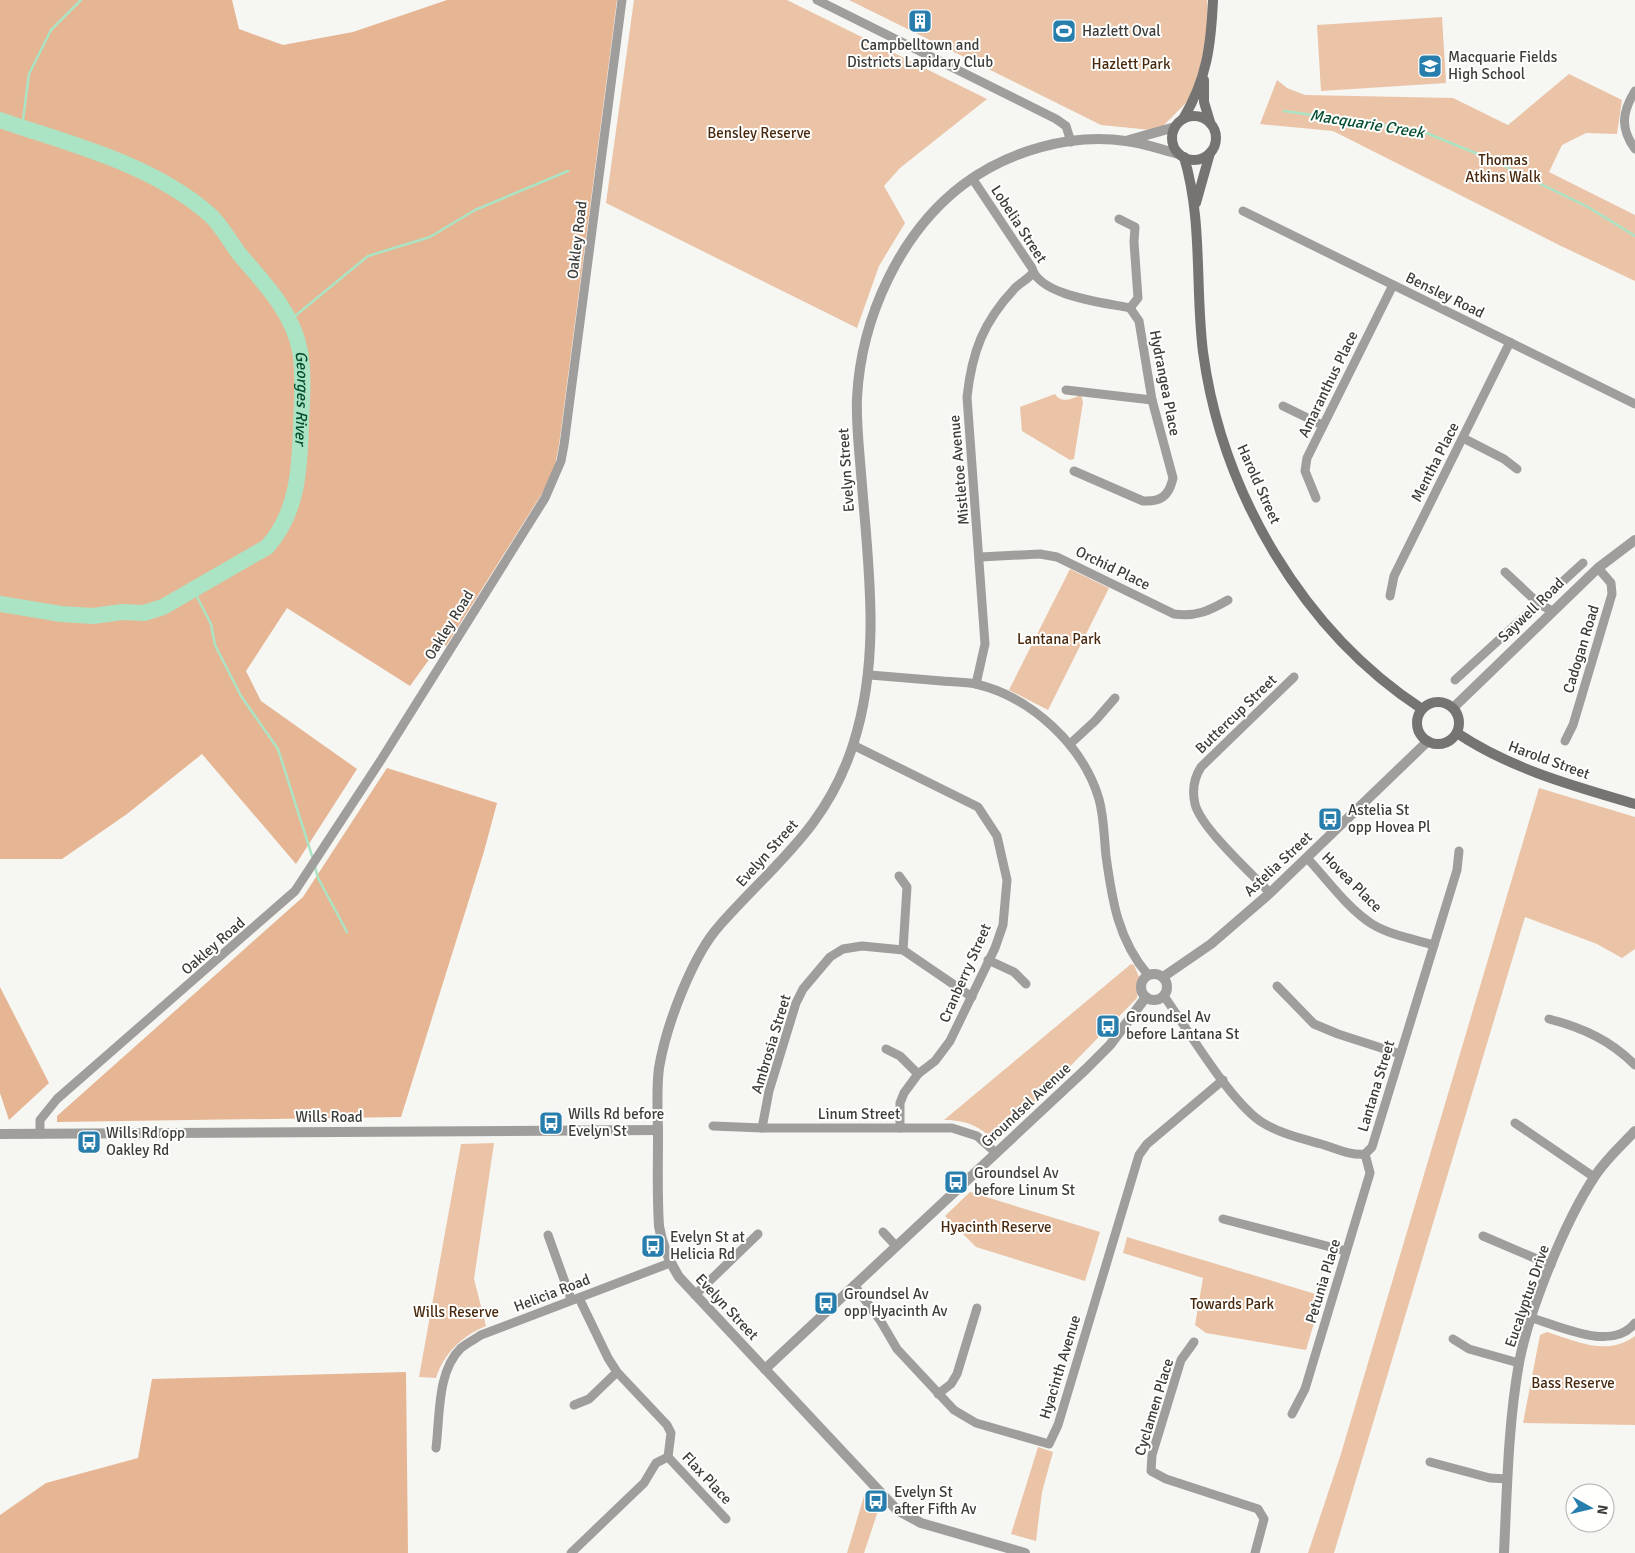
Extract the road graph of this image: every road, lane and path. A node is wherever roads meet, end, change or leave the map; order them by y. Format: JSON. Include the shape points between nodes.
{"nodes":[{"id":1,"x":622,"y":0,"type":"edge"},
{"id":2,"x":817,"y":0,"type":"edge"},
{"id":3,"x":1213,"y":0,"type":"edge"},
{"id":4,"x":1204,"y":74,"type":"junction"},
{"id":5,"x":1635,"y":91,"type":"edge"},
{"id":6,"x":1183,"y":119,"type":"junction"},
{"id":7,"x":1210,"y":122,"type":"junction"},
{"id":8,"x":1175,"y":127,"type":"junction"},
{"id":9,"x":1126,"y":140,"type":"junction"},
{"id":10,"x":1071,"y":142,"type":"junction"},
{"id":11,"x":1635,"y":149,"type":"edge"},
{"id":12,"x":1210,"y":153,"type":"junction"},
{"id":13,"x":1181,"y":156,"type":"junction"},
{"id":14,"x":972,"y":178,"type":"junction"},
{"id":15,"x":1242,"y":211,"type":"dead end"},
{"id":16,"x":1195,"y":212,"type":"junction"},
{"id":17,"x":1120,"y":219,"type":"dead end"},
{"id":18,"x":1033,"y":274,"type":"junction"},
{"id":19,"x":1393,"y":285,"type":"junction"},
{"id":20,"x":1130,"y":308,"type":"junction"},
{"id":21,"x":1510,"y":342,"type":"junction"},
{"id":22,"x":1066,"y":390,"type":"dead end"},
{"id":23,"x":1152,"y":400,"type":"junction"},
{"id":24,"x":1635,"y":404,"type":"edge"},
{"id":25,"x":1283,"y":406,"type":"dead end"},
{"id":26,"x":1322,"y":425,"type":"junction"},
{"id":27,"x":1463,"y":438,"type":"junction"},
{"id":28,"x":1517,"y":469,"type":"dead end"},
{"id":29,"x":1074,"y":471,"type":"dead end"},
{"id":30,"x":1316,"y":498,"type":"dead end"},
{"id":31,"x":1635,"y":540,"type":"edge"},
{"id":32,"x":980,"y":557,"type":"junction"},
{"id":33,"x":1583,"y":563,"type":"dead end"},
{"id":34,"x":1598,"y":568,"type":"junction"},
{"id":35,"x":1505,"y":572,"type":"dead end"},
{"id":36,"x":1390,"y":596,"type":"dead end"},
{"id":37,"x":1228,"y":600,"type":"dead end"},
{"id":38,"x":1538,"y":603,"type":"junction"},
{"id":39,"x":1552,"y":611,"type":"junction"},
{"id":40,"x":870,"y":675,"type":"junction"},
{"id":41,"x":1294,"y":677,"type":"dead end"},
{"id":42,"x":1455,"y":680,"type":"dead end"},
{"id":43,"x":976,"y":684,"type":"junction"},
{"id":44,"x":1115,"y":698,"type":"dead end"},
{"id":45,"x":1453,"y":708,"type":"junction"},
{"id":46,"x":1422,"y":709,"type":"junction"},
{"id":47,"x":1457,"y":733,"type":"junction"},
{"id":48,"x":1428,"y":742,"type":"junction"},
{"id":49,"x":1565,"y":742,"type":"dead end"},
{"id":50,"x":853,"y":744,"type":"junction"},
{"id":51,"x":1070,"y":744,"type":"junction"},
{"id":52,"x":1635,"y":804,"type":"edge"},
{"id":53,"x":1459,"y":851,"type":"dead end"},
{"id":54,"x":1308,"y":858,"type":"junction"},
{"id":55,"x":899,"y":876,"type":"dead end"},
{"id":56,"x":1270,"y":893,"type":"junction"},
{"id":57,"x":1434,"y":945,"type":"junction"},
{"id":58,"x":903,"y":950,"type":"junction"},
{"id":59,"x":988,"y":960,"type":"junction"},
{"id":60,"x":1148,"y":975,"type":"junction"},
{"id":61,"x":1163,"y":977,"type":"junction"},
{"id":62,"x":1026,"y":984,"type":"dead end"},
{"id":63,"x":1276,"y":986,"type":"dead end"},
{"id":64,"x":1164,"y":996,"type":"junction"},
{"id":65,"x":972,"y":997,"type":"junction"},
{"id":66,"x":1146,"y":997,"type":"junction"},
{"id":67,"x":1549,"y":1019,"type":"dead end"},
{"id":68,"x":886,"y":1049,"type":"dead end"},
{"id":69,"x":1400,"y":1054,"type":"junction"},
{"id":70,"x":1635,"y":1065,"type":"edge"},
{"id":71,"x":918,"y":1074,"type":"junction"},
{"id":72,"x":1223,"y":1080,"type":"junction"},
{"id":73,"x":1514,"y":1123,"type":"dead end"},
{"id":74,"x":714,"y":1126,"type":"dead end"},
{"id":75,"x":762,"y":1128,"type":"junction"},
{"id":76,"x":900,"y":1128,"type":"junction"},
{"id":77,"x":658,"y":1130,"type":"junction"},
{"id":78,"x":0,"y":1134,"type":"edge"},
{"id":79,"x":40,"y":1134,"type":"junction"},
{"id":80,"x":1634,"y":1134,"type":"edge"},
{"id":81,"x":996,"y":1153,"type":"junction"},
{"id":82,"x":1366,"y":1154,"type":"junction"},
{"id":83,"x":1594,"y":1177,"type":"junction"},
{"id":84,"x":1223,"y":1219,"type":"dead end"},
{"id":85,"x":883,"y":1232,"type":"dead end"},
{"id":86,"x":758,"y":1234,"type":"dead end"},
{"id":87,"x":548,"y":1236,"type":"dead end"},
{"id":88,"x":1483,"y":1236,"type":"dead end"},
{"id":89,"x":896,"y":1246,"type":"junction"},
{"id":90,"x":1346,"y":1251,"type":"junction"},
{"id":91,"x":670,"y":1263,"type":"junction"},
{"id":92,"x":1551,"y":1265,"type":"junction"},
{"id":93,"x":854,"y":1285,"type":"junction"},
{"id":94,"x":695,"y":1294,"type":"junction"},
{"id":95,"x":575,"y":1299,"type":"junction"},
{"id":96,"x":976,"y":1308,"type":"dead end"},
{"id":97,"x":1532,"y":1318,"type":"junction"},
{"id":98,"x":1635,"y":1323,"type":"edge"},
{"id":99,"x":1453,"y":1339,"type":"dead end"},
{"id":100,"x":1194,"y":1342,"type":"dead end"},
{"id":101,"x":1520,"y":1362,"type":"junction"},
{"id":102,"x":764,"y":1369,"type":"junction"},
{"id":103,"x":618,"y":1372,"type":"junction"},
{"id":104,"x":938,"y":1394,"type":"junction"},
{"id":105,"x":574,"y":1405,"type":"dead end"},
{"id":106,"x":1292,"y":1414,"type":"dead end"},
{"id":107,"x":436,"y":1448,"type":"dead end"},
{"id":108,"x":668,"y":1456,"type":"junction"},
{"id":109,"x":1430,"y":1462,"type":"dead end"},
{"id":110,"x":1507,"y":1479,"type":"junction"},
{"id":111,"x":726,"y":1519,"type":"dead end"},
{"id":112,"x":1021,"y":1552,"type":"edge"},
{"id":113,"x":571,"y":1553,"type":"edge"},
{"id":114,"x":1255,"y":1553,"type":"edge"},
{"id":115,"x":1504,"y":1553,"type":"edge"}],
"edges":[{"from":1,"to":79,"type":"street","name":"Oakley Road","via":[[564,445],[545,498],[295,892],[57,1099],[40,1120]]},
{"from":2,"to":10,"type":"street","via":[[1056,119],[1066,126]]},
{"from":3,"to":4,"type":"main road","via":[[1211,41]]},
{"from":4,"to":6,"type":"main road"},
{"from":4,"to":7,"type":"main road","via":[[1203,92]]},
{"from":5,"to":11,"type":"street","via":[[1624,112],[1623,126]]},
{"from":6,"to":7,"type":"main road","via":[[1200,116]]},
{"from":6,"to":8,"type":"main road"},
{"from":7,"to":12,"type":"main road","via":[[1216,138]]},
{"from":8,"to":9,"type":"street","name":"Evelyn Street"},
{"from":8,"to":13,"type":"main road","via":[[1172,141]]},
{"from":9,"to":10,"type":"street","name":"Evelyn Street"},
{"from":9,"to":13,"type":"street","name":"Evelyn Street"},
{"from":10,"to":14,"type":"street","name":"Evelyn Street","via":[[1013,156]]},
{"from":12,"to":13,"type":"main road","via":[[1200,159]]},
{"from":12,"to":16,"type":"main road","name":"Harold Street"},
{"from":13,"to":16,"type":"main road","name":"Harold Street"},
{"from":14,"to":18,"type":"street","name":"Lobelia Street"},
{"from":14,"to":40,"type":"street","name":"Evelyn Street","via":[[935,210],[904,248],[888,277],[864,350],[857,403],[872,617]]},
{"from":15,"to":19,"type":"street","name":"Bensley Road"},
{"from":16,"to":46,"type":"main road","name":"Harold Street","via":[[1199,312],[1211,396],[1231,464],[1251,508],[1287,572],[1324,622],[1382,680]]},
{"from":17,"to":20,"type":"street","via":[[1136,227],[1138,298]]},
{"from":18,"to":20,"type":"street","name":"Lobelia Street","via":[[1055,290],[1090,302]]},
{"from":18,"to":32,"type":"street","name":"Mistletoe Avenue","via":[[1017,286],[991,317],[981,335],[970,372],[967,397]]},
{"from":19,"to":21,"type":"street","name":"Bensley Road"},
{"from":19,"to":26,"type":"street","name":"Amaranthus Place"},
{"from":20,"to":23,"type":"street","name":"Hydrangea Place","via":[[1139,321]]},
{"from":21,"to":24,"type":"street","name":"Bensley Road"},
{"from":21,"to":27,"type":"street","name":"Mentha Place"},
{"from":22,"to":23,"type":"street"},
{"from":23,"to":29,"type":"street","name":"Hydrangea Place","via":[[1173,478],[1170,490],[1163,498],[1154,502],[1143,501]]},
{"from":25,"to":26,"type":"street"},
{"from":26,"to":30,"type":"street","name":"Amaranthus Place","via":[[1307,458],[1305,471]]},
{"from":27,"to":28,"type":"street"},
{"from":27,"to":36,"type":"street","name":"Mentha Place","via":[[1394,576]]},
{"from":31,"to":34,"type":"street","name":"Saywell Road"},
{"from":32,"to":37,"type":"street","name":"Orchid Place","via":[[1057,556],[1174,614],[1205,613]]},
{"from":32,"to":43,"type":"street","name":"Mistletoe Avenue","via":[[986,644]]},
{"from":33,"to":38,"type":"street"},
{"from":34,"to":39,"type":"street","name":"Saywell Road"},
{"from":34,"to":49,"type":"street","name":"Cadogan Road","via":[[1610,583],[1612,594]]},
{"from":35,"to":38,"type":"street"},
{"from":38,"to":39,"type":"street"},
{"from":38,"to":42,"type":"street"},
{"from":39,"to":45,"type":"street","name":"Saywell Road"},
{"from":40,"to":43,"type":"street"},
{"from":40,"to":50,"type":"street","name":"Evelyn Street"},
{"from":41,"to":56,"type":"street","name":"Buttercup Street","via":[[1195,776],[1195,804],[1202,820]]},
{"from":43,"to":51,"type":"street","via":[[1035,712]]},
{"from":44,"to":51,"type":"street"},
{"from":45,"to":46,"type":"main road","via":[[1444,702],[1436,702]]},
{"from":45,"to":47,"type":"main road","via":[[1459,721]]},
{"from":46,"to":48,"type":"main road","via":[[1417,724],[1419,733]]},
{"from":47,"to":48,"type":"main road","via":[[1444,743]]},
{"from":47,"to":52,"type":"main road","name":"Harold Street","via":[[1488,753],[1522,768]]},
{"from":48,"to":54,"type":"street","name":"Astelia Street"},
{"from":50,"to":59,"type":"street","name":"Cranberry Street","via":[[978,806],[992,826],[1008,880],[1002,925]]},
{"from":50,"to":77,"type":"street","name":"Evelyn Street","via":[[833,792],[814,822],[780,863],[719,925],[696,960],[659,1067]]},
{"from":51,"to":60,"type":"street","via":[[1099,799],[1118,925],[1127,946]]},
{"from":53,"to":57,"type":"street","name":"Lantana Street","via":[[1457,870]]},
{"from":54,"to":56,"type":"street","name":"Astelia Street"},
{"from":54,"to":57,"type":"street","name":"Hovea Place","via":[[1352,907],[1371,923]]},
{"from":55,"to":58,"type":"street","via":[[907,887]]},
{"from":56,"to":61,"type":"street","name":"Astelia Street","via":[[1211,944]]},
{"from":57,"to":69,"type":"street","name":"Lantana Street"},
{"from":58,"to":65,"type":"street","name":"Ambrosia Street"},
{"from":58,"to":75,"type":"street","name":"Ambrosia Street","via":[[862,946],[843,949],[830,957],[808,984],[796,1003],[769,1091]]},
{"from":59,"to":62,"type":"street","via":[[1014,972]]},
{"from":59,"to":65,"type":"street","name":"Cranberry Street"},
{"from":60,"to":61,"type":"street"},
{"from":60,"to":66,"type":"street","via":[[1141,986]]},
{"from":61,"to":64,"type":"street","via":[[1167,986]]},
{"from":63,"to":69,"type":"street","via":[[1314,1024]]},
{"from":64,"to":66,"type":"street","via":[[1155,1000]]},
{"from":64,"to":72,"type":"street","name":"Lantana Street"},
{"from":65,"to":71,"type":"street","name":"Cranberry Street","via":[[950,1040],[935,1061]]},
{"from":66,"to":81,"type":"street","name":"Groundsel Avenue","via":[[1110,1046]]},
{"from":67,"to":70,"type":"street","via":[[1582,1028],[1607,1042]]},
{"from":68,"to":71,"type":"street","via":[[900,1056]]},
{"from":69,"to":82,"type":"street","name":"Lantana Street","via":[[1372,1146]]},
{"from":71,"to":76,"type":"street","name":"Cranberry Street","via":[[900,1103]]},
{"from":72,"to":82,"type":"street","name":"Lantana Street","via":[[1250,1113],[1274,1129],[1354,1154]]},
{"from":72,"to":104,"type":"street","name":"Hyacinth Avenue","via":[[1147,1144],[1139,1155],[1058,1425],[1049,1444],[976,1423],[954,1410]]},
{"from":73,"to":83,"type":"street"},
{"from":74,"to":75,"type":"street","name":"Linum Street"},
{"from":75,"to":76,"type":"street","name":"Linum Street"},
{"from":76,"to":81,"type":"street","name":"Linum Street","via":[[961,1130],[977,1136]]},
{"from":77,"to":79,"type":"street","name":"Wills Road"},
{"from":77,"to":91,"type":"street","name":"Evelyn Street","via":[[659,1226]]},
{"from":78,"to":79,"type":"street","name":"Wills Road"},
{"from":80,"to":83,"type":"street","name":"Eucalyptus Drive","via":[[1612,1152]]},
{"from":81,"to":89,"type":"street","name":"Groundsel Avenue"},
{"from":82,"to":90,"type":"street","name":"Petunia Place","via":[[1370,1173]]},
{"from":83,"to":92,"type":"street","name":"Eucalyptus Drive"},
{"from":84,"to":90,"type":"street"},
{"from":85,"to":89,"type":"street"},
{"from":86,"to":94,"type":"street"},
{"from":87,"to":95,"type":"street"},
{"from":88,"to":92,"type":"street"},
{"from":89,"to":93,"type":"street","name":"Groundsel Avenue"},
{"from":90,"to":106,"type":"street","name":"Petunia Place","via":[[1305,1389]]},
{"from":91,"to":94,"type":"street","name":"Evelyn Street"},
{"from":91,"to":95,"type":"street","name":"Helicia Road"},
{"from":92,"to":97,"type":"street","name":"Eucalyptus Drive"},
{"from":93,"to":102,"type":"street","name":"Groundsel Avenue"},
{"from":93,"to":104,"type":"street","name":"Hyacinth Avenue","via":[[897,1349]]},
{"from":94,"to":102,"type":"street","name":"Evelyn Street"},
{"from":95,"to":103,"type":"street","via":[[602,1350]]},
{"from":95,"to":107,"type":"street","name":"Helicia Road","via":[[481,1335],[462,1347],[445,1377]]},
{"from":96,"to":104,"type":"street","via":[[957,1374],[951,1384]]},
{"from":97,"to":98,"type":"street","via":[[1601,1338],[1621,1335]]},
{"from":97,"to":101,"type":"street","name":"Eucalyptus Drive"},
{"from":99,"to":101,"type":"street","via":[[1469,1349]]},
{"from":100,"to":114,"type":"street","name":"Cyclamen Place","via":[[1181,1360],[1152,1454],[1151,1472],[1166,1480],[1258,1508],[1264,1519]]},
{"from":101,"to":110,"type":"street","name":"Eucalyptus Drive"},
{"from":102,"to":112,"type":"street","name":"Evelyn Street","via":[[897,1510],[921,1523]]},
{"from":103,"to":105,"type":"street","via":[[589,1399]]},
{"from":103,"to":108,"type":"street","via":[[667,1425],[671,1433]]},
{"from":108,"to":111,"type":"street","name":"Flax Place"},
{"from":108,"to":113,"type":"street","via":[[656,1462],[644,1483]]},
{"from":109,"to":110,"type":"street","via":[[1490,1478]]},
{"from":110,"to":115,"type":"street","name":"Eucalyptus Drive"}]}
